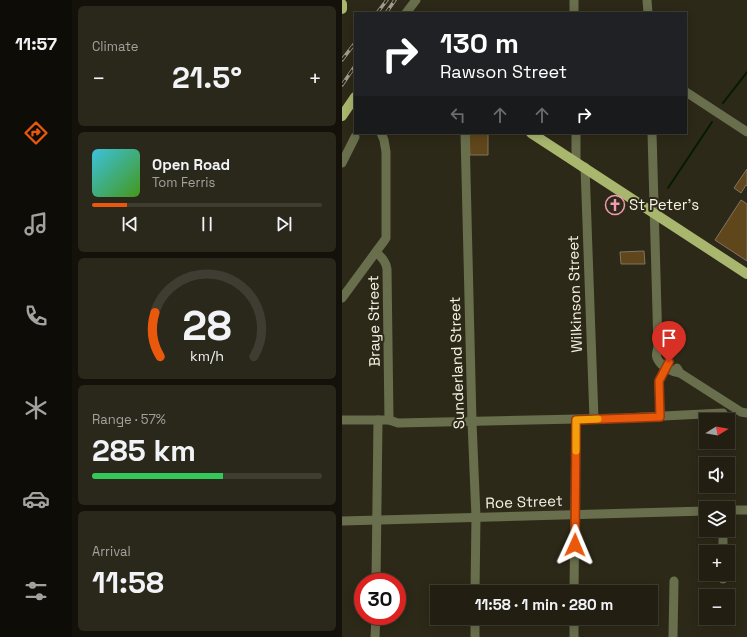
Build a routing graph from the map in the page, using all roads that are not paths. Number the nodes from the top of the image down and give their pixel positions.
1 (347, 0) edge
2 (416, 0) edge
3 (574, 0) edge
4 (647, 0) edge
5 (342, 7) edge
6 (407, 12) edge
7 (574, 12) edge
8 (648, 12) edge
9 (687, 93) edge
10 (352, 109) edge
11 (342, 116) edge
12 (747, 132) edge
13 (381, 134) edge
14 (464, 134) edge
15 (533, 134) edge
16 (576, 134) edge
17 (652, 134) edge
18 (355, 137) dead end
19 (342, 162) edge
20 (580, 164) junction
21 (654, 213) junction
22 (376, 252) junction
23 (747, 274) edge
24 (342, 298) edge
25 (667, 365) junction
26 (747, 413) edge
27 (699, 415) edge
28 (660, 417) junction
29 (594, 419) junction
30 (342, 420) edge
31 (378, 420) junction
32 (389, 420) junction
33 (576, 420) junction
34 (472, 422) junction
35 (735, 510) edge
36 (747, 510) edge
37 (699, 511) edge
38 (575, 514) junction
39 (476, 517) junction
40 (377, 520) junction
41 (342, 521) edge
42 (376, 573) edge
43 (674, 581) dead end
44 (475, 585) edge
45 (574, 585) edge
46 (376, 625) edge
47 (475, 625) edge
48 (574, 625) edge
49 (375, 637) edge
50 (475, 637) edge
51 (574, 637) edge
52 (673, 637) edge

1 - 5 street
2 - 6 street
3 - 7 street
4 - 8 street
9 - 12 street
10 - 11 main road
13 - 22 street
14 - 34 street, Sunderland Street
15 - 20 main road
16 - 20 street, Wilkinson Street
17 - 21 street
18 - 19 street
20 - 21 main road
20 - 29 street, Wilkinson Street
21 - 23 main road
21 - 25 street
22 - 24 street
22 - 32 street, Braye Street
25 - 26 street
25 - 28 street
27 - 28 street
28 - 29 street
29 - 33 street
30 - 31 street
31 - 32 street
31 - 40 street
32 - 34 street
33 - 34 street
33 - 38 street
34 - 39 street, Sunderland Street
35 - 36 street
37 - 38 street, Roe Street
38 - 39 street, Roe Street
38 - 45 street
39 - 40 street, Roe Street
39 - 44 street, Sunderland Street
40 - 41 street, Roe Street
40 - 42 street
43 - 52 street
46 - 49 street
47 - 50 street
48 - 51 street

